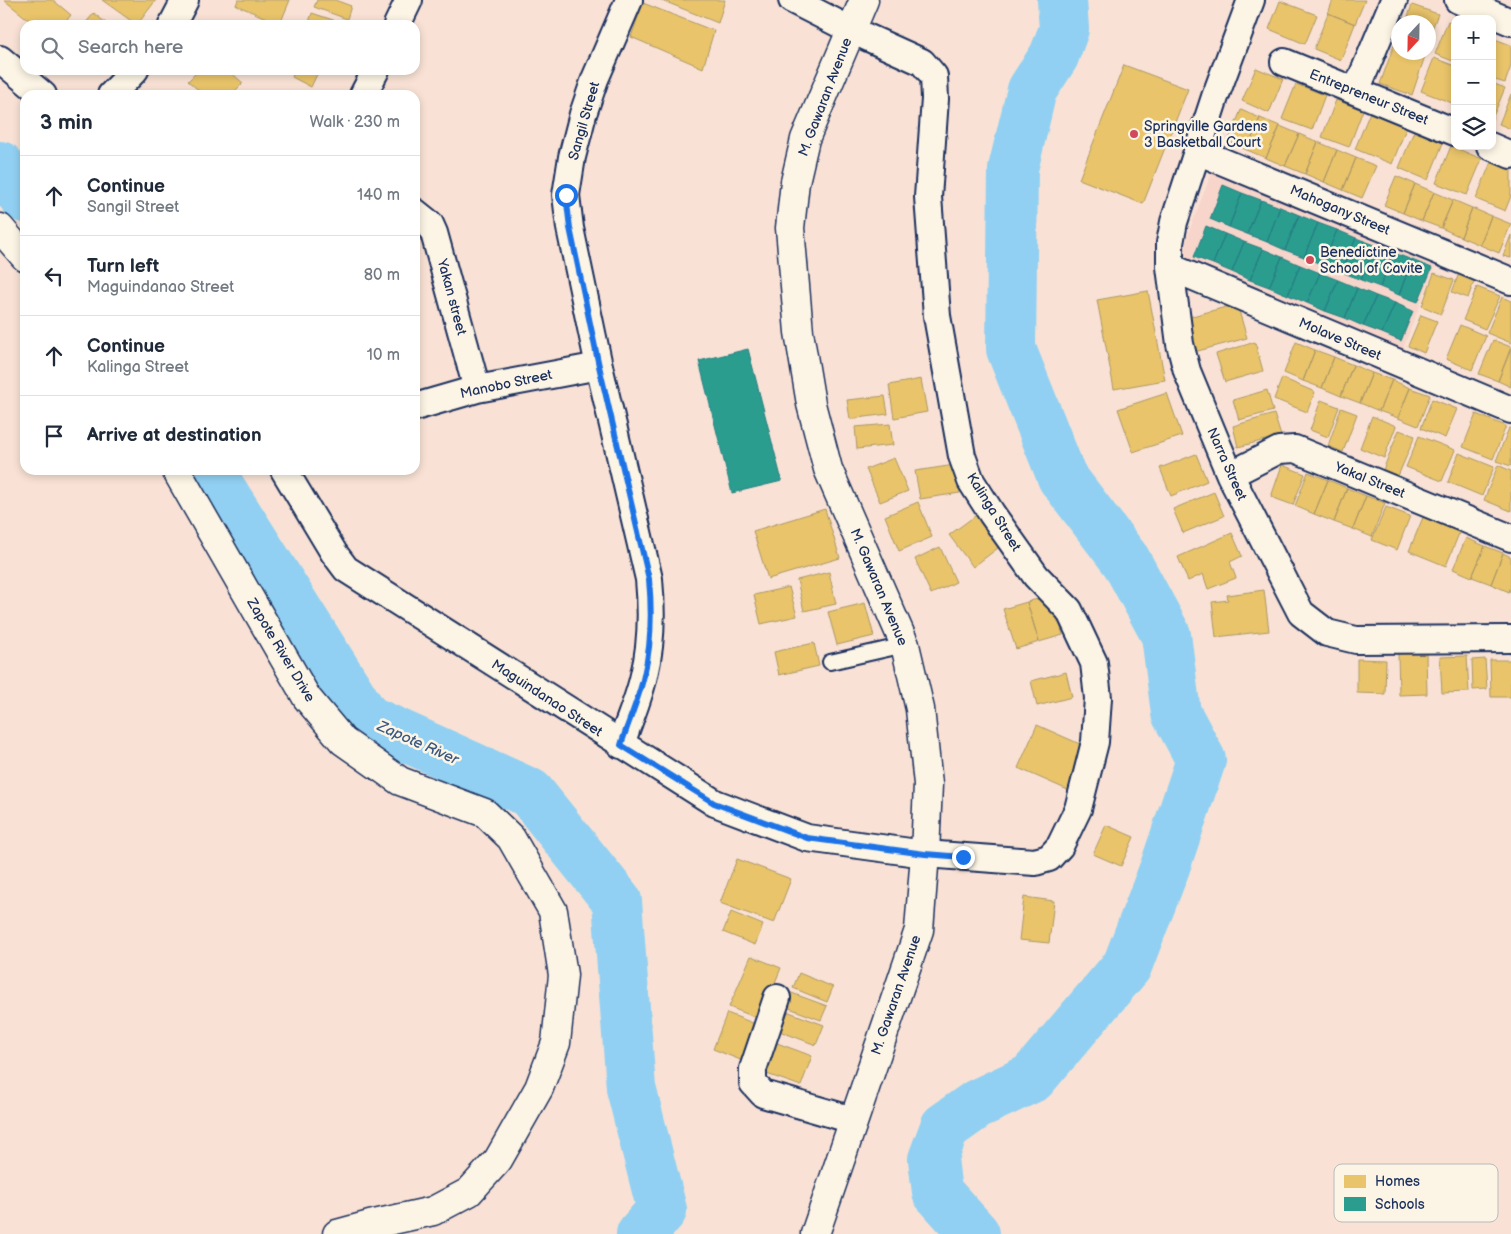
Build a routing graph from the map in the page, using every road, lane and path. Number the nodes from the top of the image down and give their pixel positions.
1 (185, 0) edge
2 (409, 0) edge
3 (629, 0) edge
4 (792, 0) edge
5 (864, 0) edge
6 (1251, 0) edge
7 (1394, 0) edge
8 (1458, 0) edge
9 (175, 20) edge
10 (399, 20) edge
11 (1511, 22) edge
12 (851, 30) junction
13 (0, 60) edge
14 (1284, 62) dead end
15 (130, 75) edge
16 (374, 75) edge
17 (37, 90) edge
18 (116, 90) edge
19 (366, 90) edge
20 (1356, 91) junction
21 (1451, 130) edge
22 (1496, 149) edge
23 (1198, 151) junction
24 (1511, 155) edge
25 (420, 216) edge
26 (0, 228) edge
27 (20, 251) edge
28 (1170, 267) junction
29 (1511, 281) edge
30 (599, 366) junction
31 (477, 389) junction
32 (420, 406) edge
33 (1511, 410) edge
34 (1230, 474) junction
35 (179, 475) edge
36 (287, 475) edge
37 (1511, 538) edge
38 (1511, 638) edge
39 (906, 645) junction
40 (830, 662) dead end
41 (621, 745) junction
42 (925, 854) junction
43 (777, 998) dead end
44 (854, 1120) junction
45 (337, 1234) edge
46 (814, 1234) edge

1 - 9 street
2 - 10 street
3 - 30 street, Sangil Street
4 - 12 street, Kalinga Street
5 - 12 street, M. Gawaran Avenue
6 - 23 street, Narra Street
7 - 20 street
8 - 11 street
12 - 39 street, M. Gawaran Avenue
12 - 42 street, Kalinga Street
13 - 17 street
14 - 20 street, Entrepreneur Street
15 - 18 street
16 - 19 street
20 - 21 street, Entrepreneur Street
22 - 24 street
23 - 28 street, Narra Street
23 - 29 street, Mahogany Street
25 - 31 street, Yakan street
26 - 27 street
28 - 33 street, Molave Street
28 - 34 street, Narra Street
30 - 31 street, Manobo Street
30 - 41 street, Sangil Street
31 - 32 street, Manobo Street
34 - 37 street, Yakal Street
34 - 38 street, Narra Street
35 - 45 street, Zapote River Drive
36 - 41 street, Maguindanao Street
39 - 40 lane
39 - 42 street, M. Gawaran Avenue
41 - 42 street, Maguindanao Street
42 - 44 street, M. Gawaran Avenue
43 - 44 street
44 - 46 street, M. Gawaran Avenue

